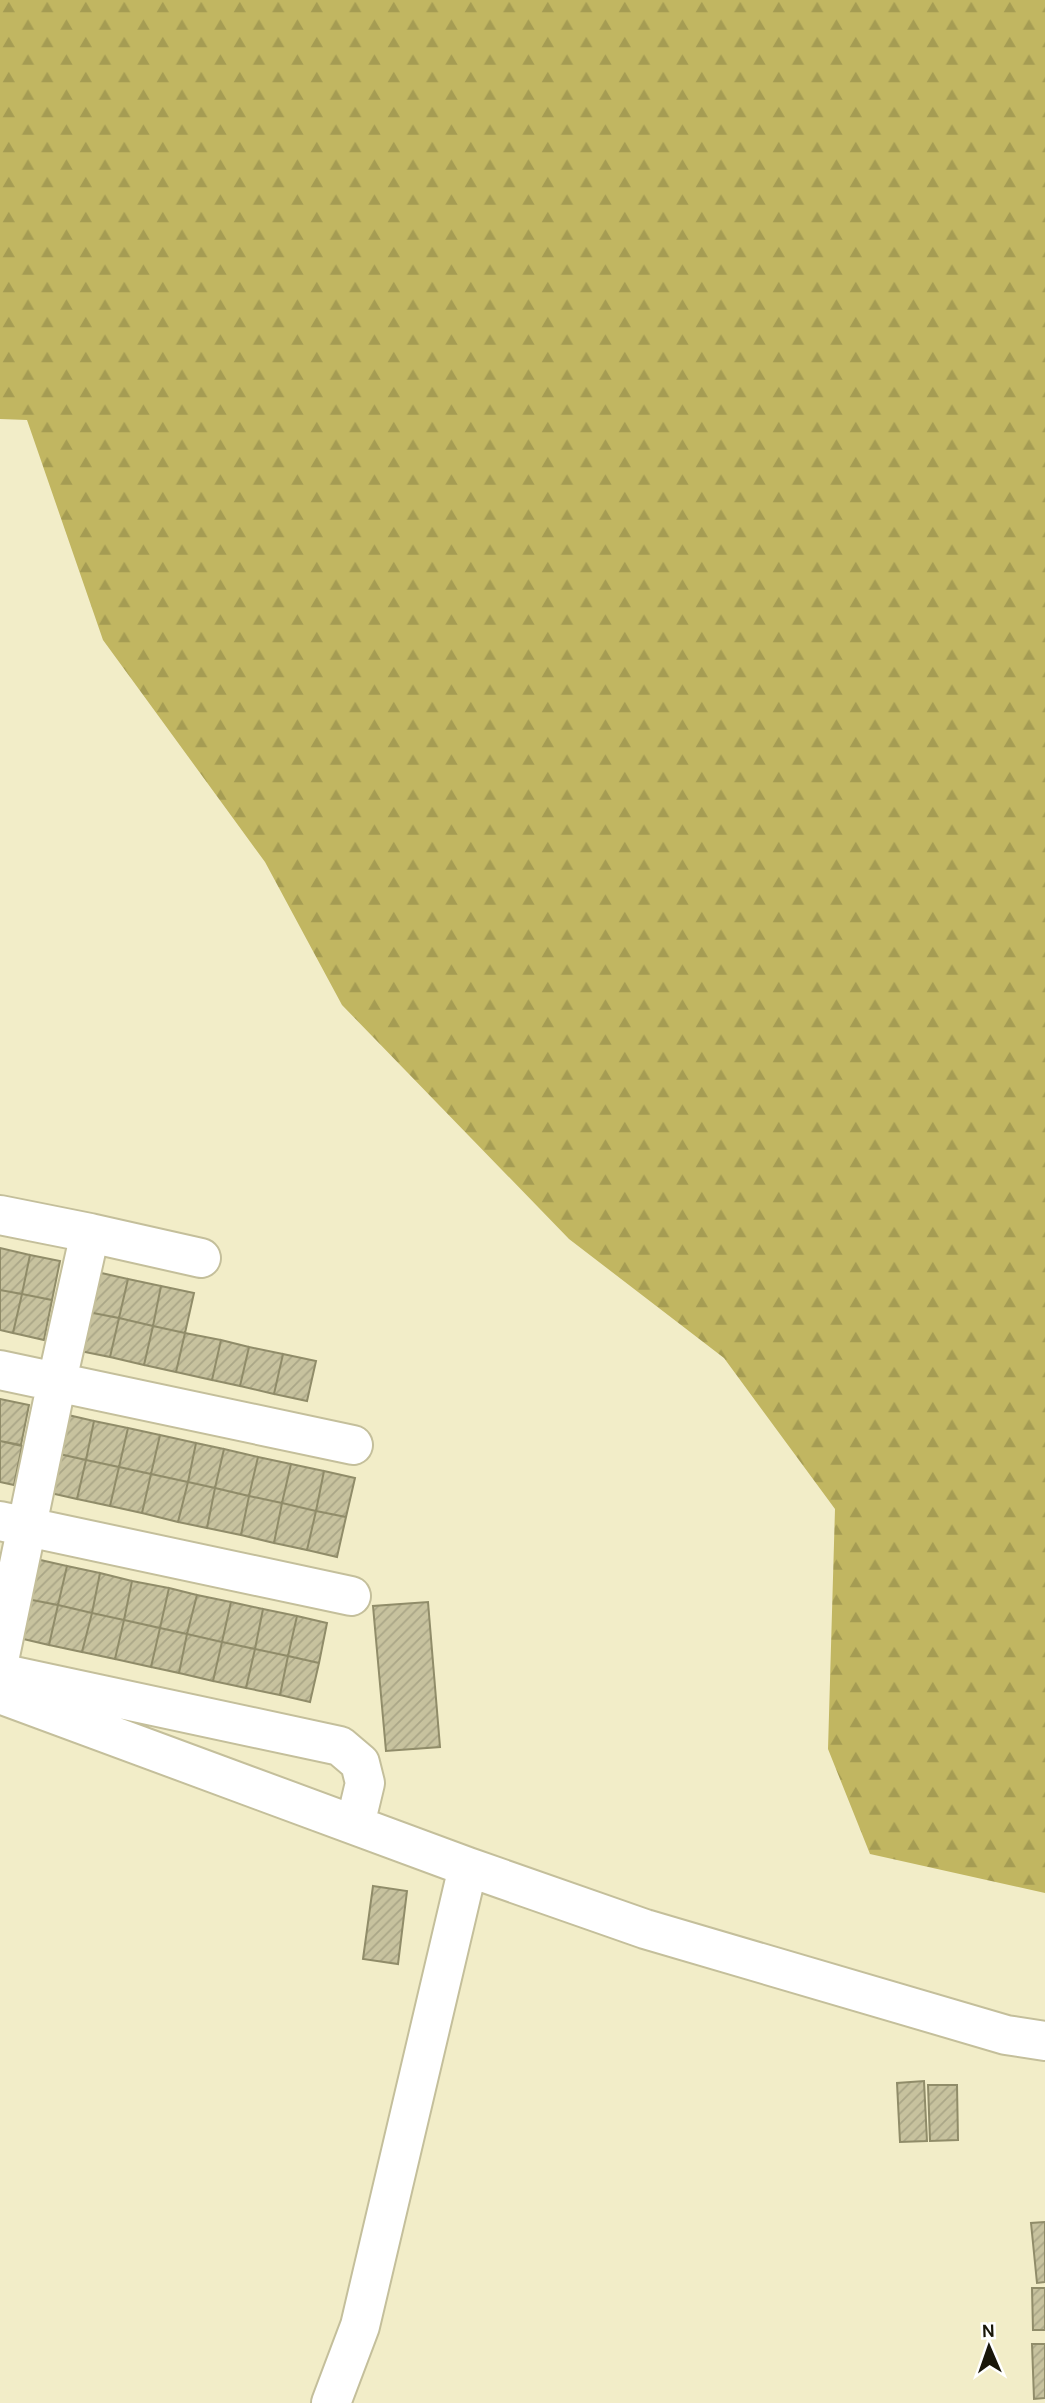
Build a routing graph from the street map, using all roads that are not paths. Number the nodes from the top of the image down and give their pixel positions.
1 (0, 1216) edge
2 (90, 1233) junction
3 (201, 1258) dead end
4 (0, 1370) edge
5 (57, 1381) junction
6 (353, 1445) dead end
7 (14, 1524) edge
8 (351, 1596) dead end
9 (0, 1656) edge
10 (0, 1673) edge
11 (0, 1694) edge
12 (355, 1825) junction
13 (468, 1867) junction
14 (1045, 2041) edge
15 (331, 2403) edge

1 - 2 street
2 - 3 street
2 - 5 street
4 - 5 street
5 - 6 street
5 - 7 street
7 - 8 street
7 - 9 street
10 - 12 street
11 - 12 street
12 - 13 street
13 - 14 street
13 - 15 street

